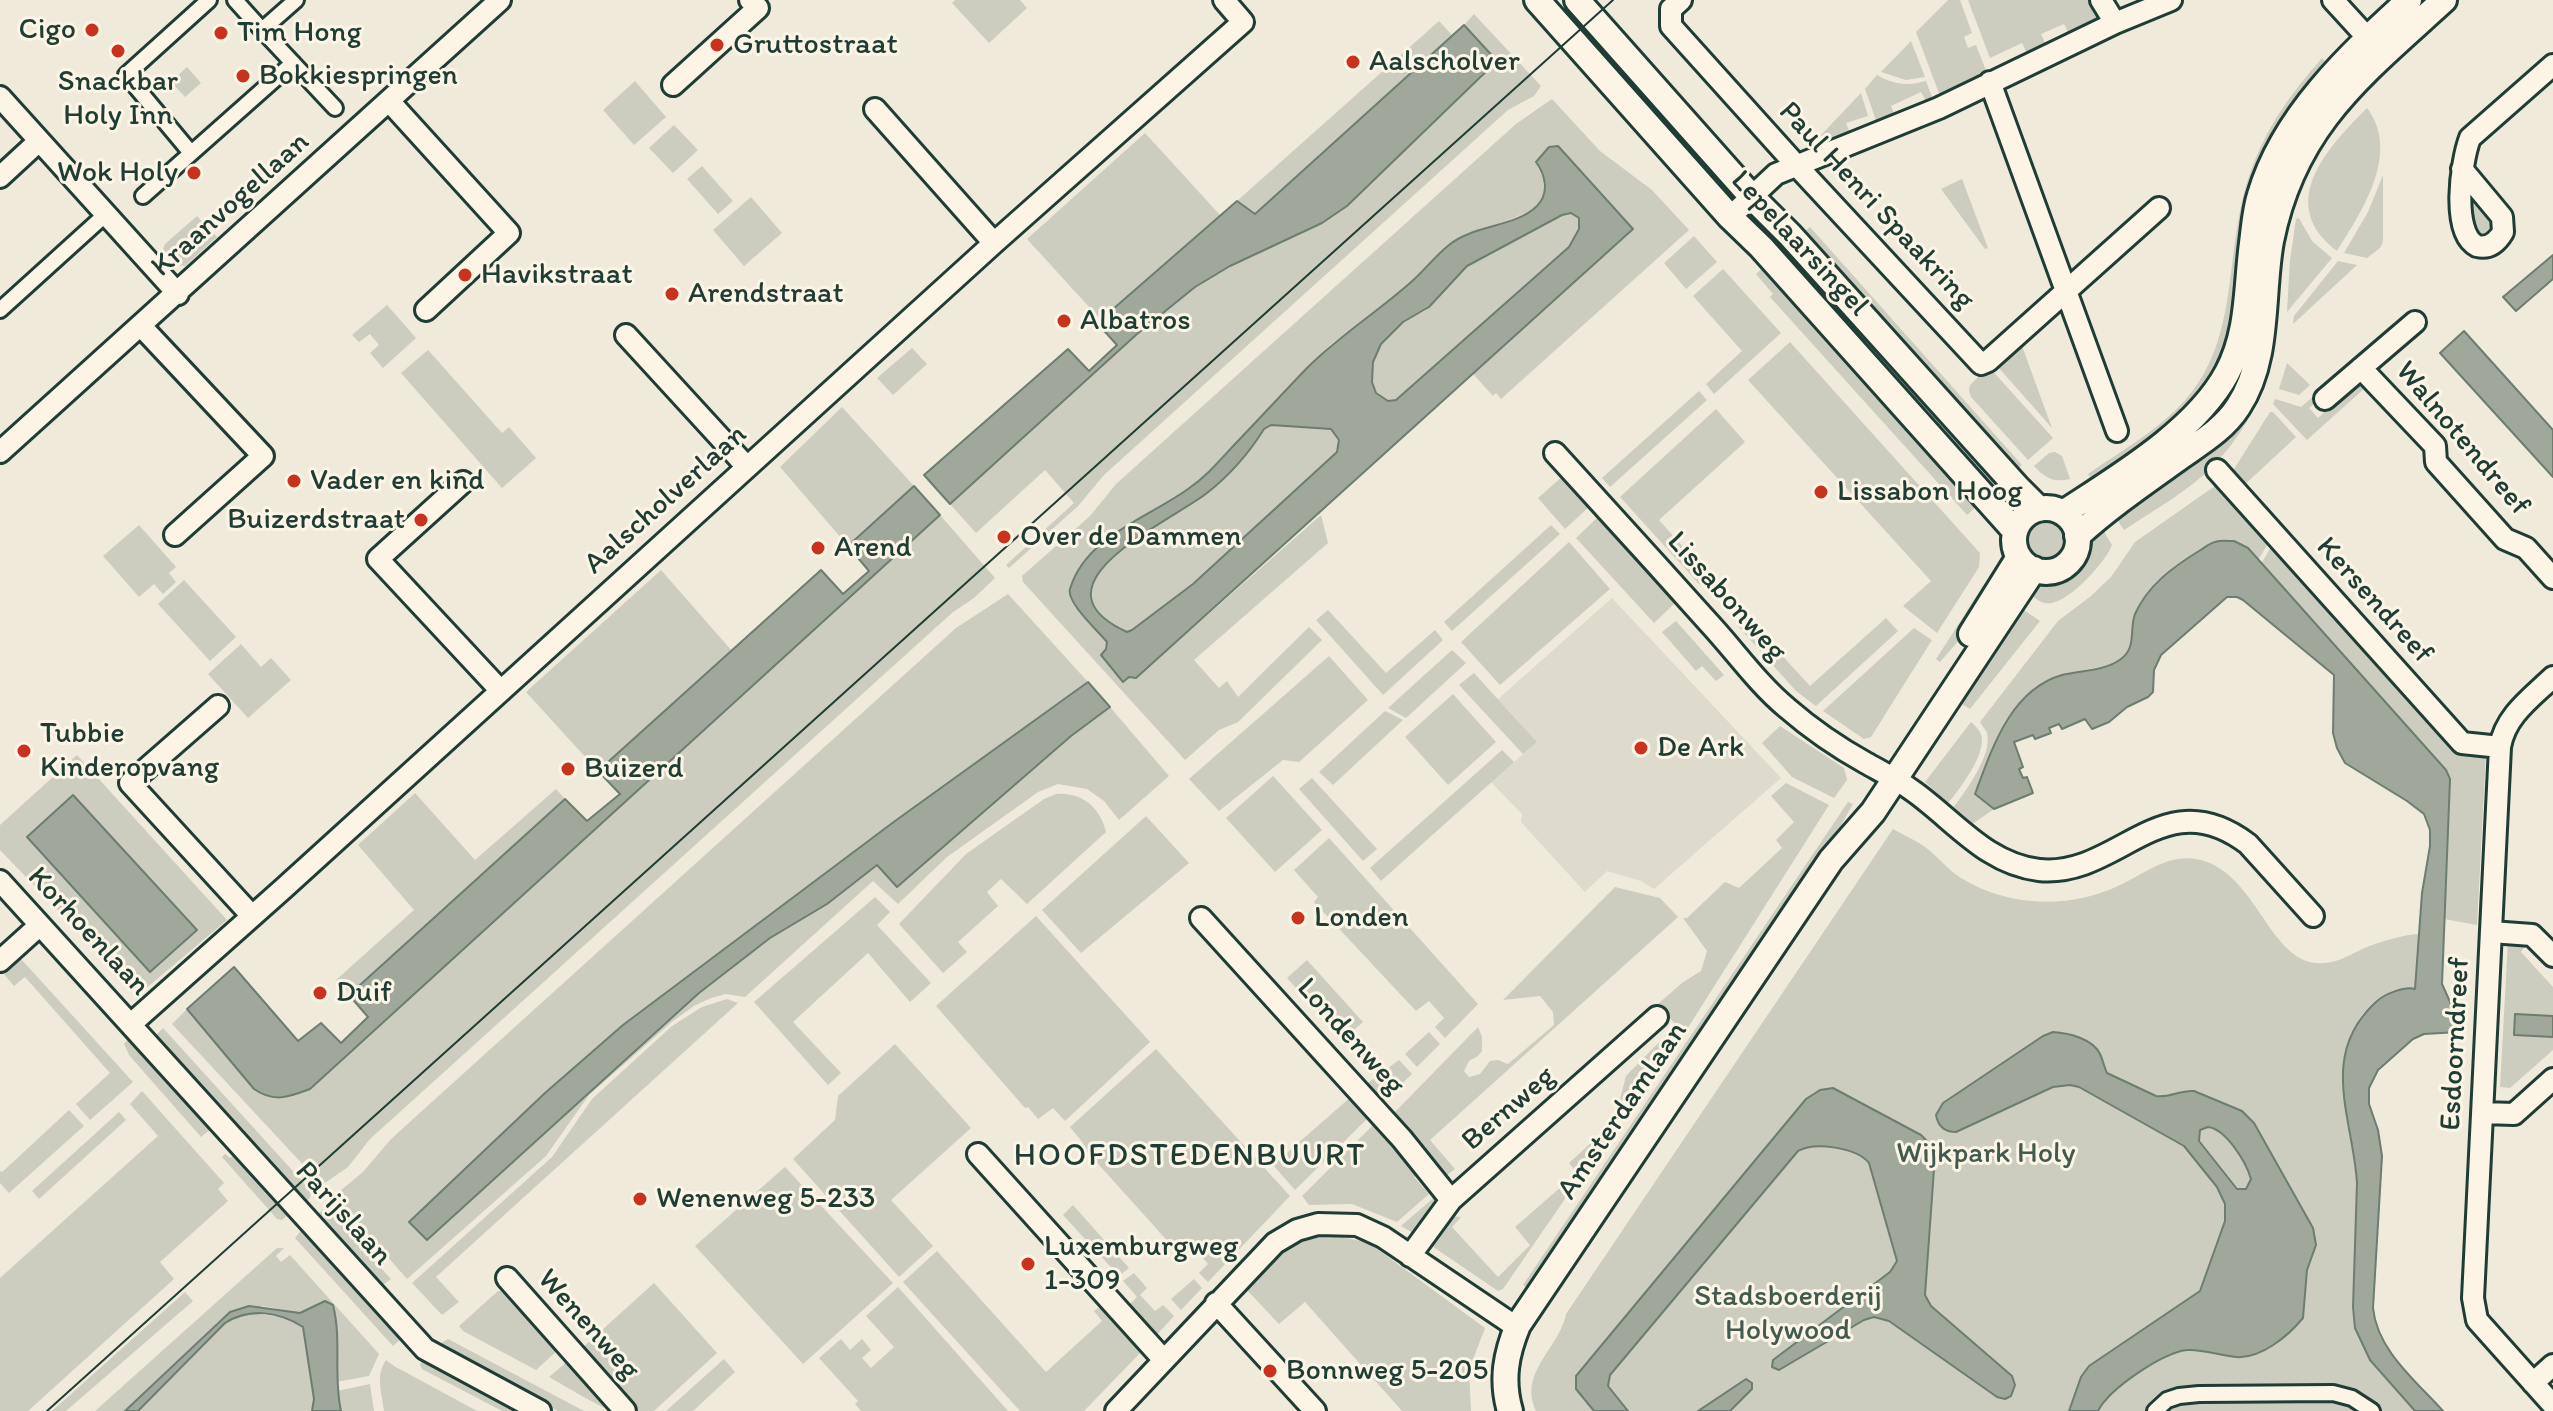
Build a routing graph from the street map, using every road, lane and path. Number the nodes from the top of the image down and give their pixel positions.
1 (235, 0) edge
2 (296, 0) edge
3 (500, 0) edge
4 (750, 0) edge
5 (1224, 0) edge
6 (1537, 0) edge
7 (1577, 0) edge
8 (1681, 0) edge
9 (2101, 0) edge
10 (2171, 0) edge
11 (2333, 0) edge
12 (2409, 0) edge
13 (2444, 0) edge
14 (205, 1) edge
15 (2115, 23) junction
16 (262, 30) junction
17 (2375, 46) junction
18 (293, 63) junction
19 (2553, 65) edge
20 (1990, 82) junction
21 (673, 85) dead end
22 (0, 97) edge
23 (389, 101) junction
24 (335, 108) dead end
25 (875, 109) dead end
26 (39, 141) junction
27 (191, 153) junction
28 (1797, 166) junction
29 (2462, 169) dead end
30 (0, 177) edge
31 (143, 196) dead end
32 (1752, 197) junction
33 (2159, 208) dead end
34 (106, 214) junction
35 (1730, 217) junction
36 (994, 243) junction
37 (2066, 288) junction
38 (178, 294) junction
39 (0, 310) edge
40 (426, 310) dead end
41 (2415, 322) dead end
42 (141, 326) junction
43 (626, 335) dead end
44 (2361, 368) junction
45 (2325, 399) dead end
46 (2117, 431) dead end
47 (0, 452) edge
48 (1555, 453) dead end
49 (747, 467) junction
50 (2217, 470) dead end
51 (463, 482) dead end
52 (2039, 509) junction
53 (2063, 513) junction
54 (2015, 531) junction
55 (175, 535) dead end
56 (2077, 536) junction
57 (2026, 563) junction
58 (2553, 578) edge
59 (2553, 677) edge
60 (501, 691) junction
61 (218, 706) dead end
62 (2500, 747) junction
63 (1888, 776) junction
64 (0, 881) edge
65 (252, 916) junction
66 (2313, 916) dead end
67 (1201, 918) dead end
68 (40, 925) junction
69 (2491, 932) junction
70 (2553, 956) edge
71 (0, 961) edge
72 (1657, 1017) dead end
73 (131, 1024) junction
74 (2553, 1079) edge
75 (2483, 1113) junction
76 (978, 1154) dead end
77 (1451, 1200) junction
78 (1410, 1256) junction
79 (507, 1278) dead end
80 (1216, 1303) junction
81 (1518, 1325) junction
82 (1163, 1359) junction
83 (2553, 1365) edge
84 (2533, 1383) junction
85 (2553, 1405) edge
86 (540, 1411) edge
87 (625, 1411) edge
88 (1116, 1411) edge
89 (1315, 1411) edge
90 (1510, 1411) edge
91 (2155, 1411) edge
92 (2372, 1411) edge

1 - 16 street, Kraanvogellaan
2 - 16 street
3 - 23 street, Kraanvogellaan
4 - 21 street
5 - 36 street, Aalscholverlaan
6 - 35 street, Lepelaarsingel
7 - 32 street, Lepelaarsingel
8 - 28 street, Paul Henri Spaakring
9 - 15 street
10 - 15 street
11 - 17 street
12 - 17 street
13 - 17 street
14 - 27 street
15 - 20 street
16 - 18 street, Kraanvogellaan
17 - 53 street
17 - 56 street
18 - 24 street, Kraanvogellaan
18 - 27 street
19 - 29 street
20 - 28 street
20 - 37 street
22 - 26 street
23 - 38 street, Kraanvogellaan
23 - 40 street
25 - 36 street
26 - 30 street
26 - 34 street
27 - 31 street
28 - 32 street
28 - 37 street, Paul Henri Spaakring
32 - 35 street
32 - 52 street, Lepelaarsingel
33 - 37 street, Paul Henri Spaakring
34 - 38 street
34 - 39 street
35 - 54 street, Lepelaarsingel
36 - 49 street, Aalscholverlaan
37 - 46 street
38 - 42 street, Kraanvogellaan
41 - 44 street
42 - 47 street, Kraanvogellaan
42 - 55 street
43 - 49 street
44 - 45 street
44 - 58 street, Walnotendreef
48 - 63 street, Lissabonweg
49 - 60 street, Aalscholverlaan
50 - 62 street, Kersendreef
51 - 60 street
52 - 53 street
52 - 54 street
53 - 56 street
54 - 57 street
56 - 57 street
57 - 63 street, Amsterdamlaan
59 - 62 street, Esdoorndreef
60 - 65 street, Aalscholverlaan
61 - 65 street
62 - 69 street, Esdoorndreef
63 - 66 street, Lissabonweg
63 - 81 street, Amsterdamlaan
64 - 68 street, Korhoenlaan
65 - 73 street, Aalscholverlaan
67 - 77 street, Londenweg
68 - 71 street
68 - 73 street, Korhoenlaan
69 - 70 street
69 - 75 street, Esdoorndreef
72 - 77 street, Bernweg
73 - 86 street, Parijslaan
74 - 75 street
75 - 84 street, Esdoorndreef
76 - 82 street
77 - 78 street, Bernweg
78 - 80 street
78 - 81 street
79 - 87 street, Wenenweg
80 - 82 street
80 - 89 street
81 - 90 street, Amsterdamlaan
82 - 88 street
83 - 84 street
84 - 85 street, Esdoorndreef
91 - 92 street

